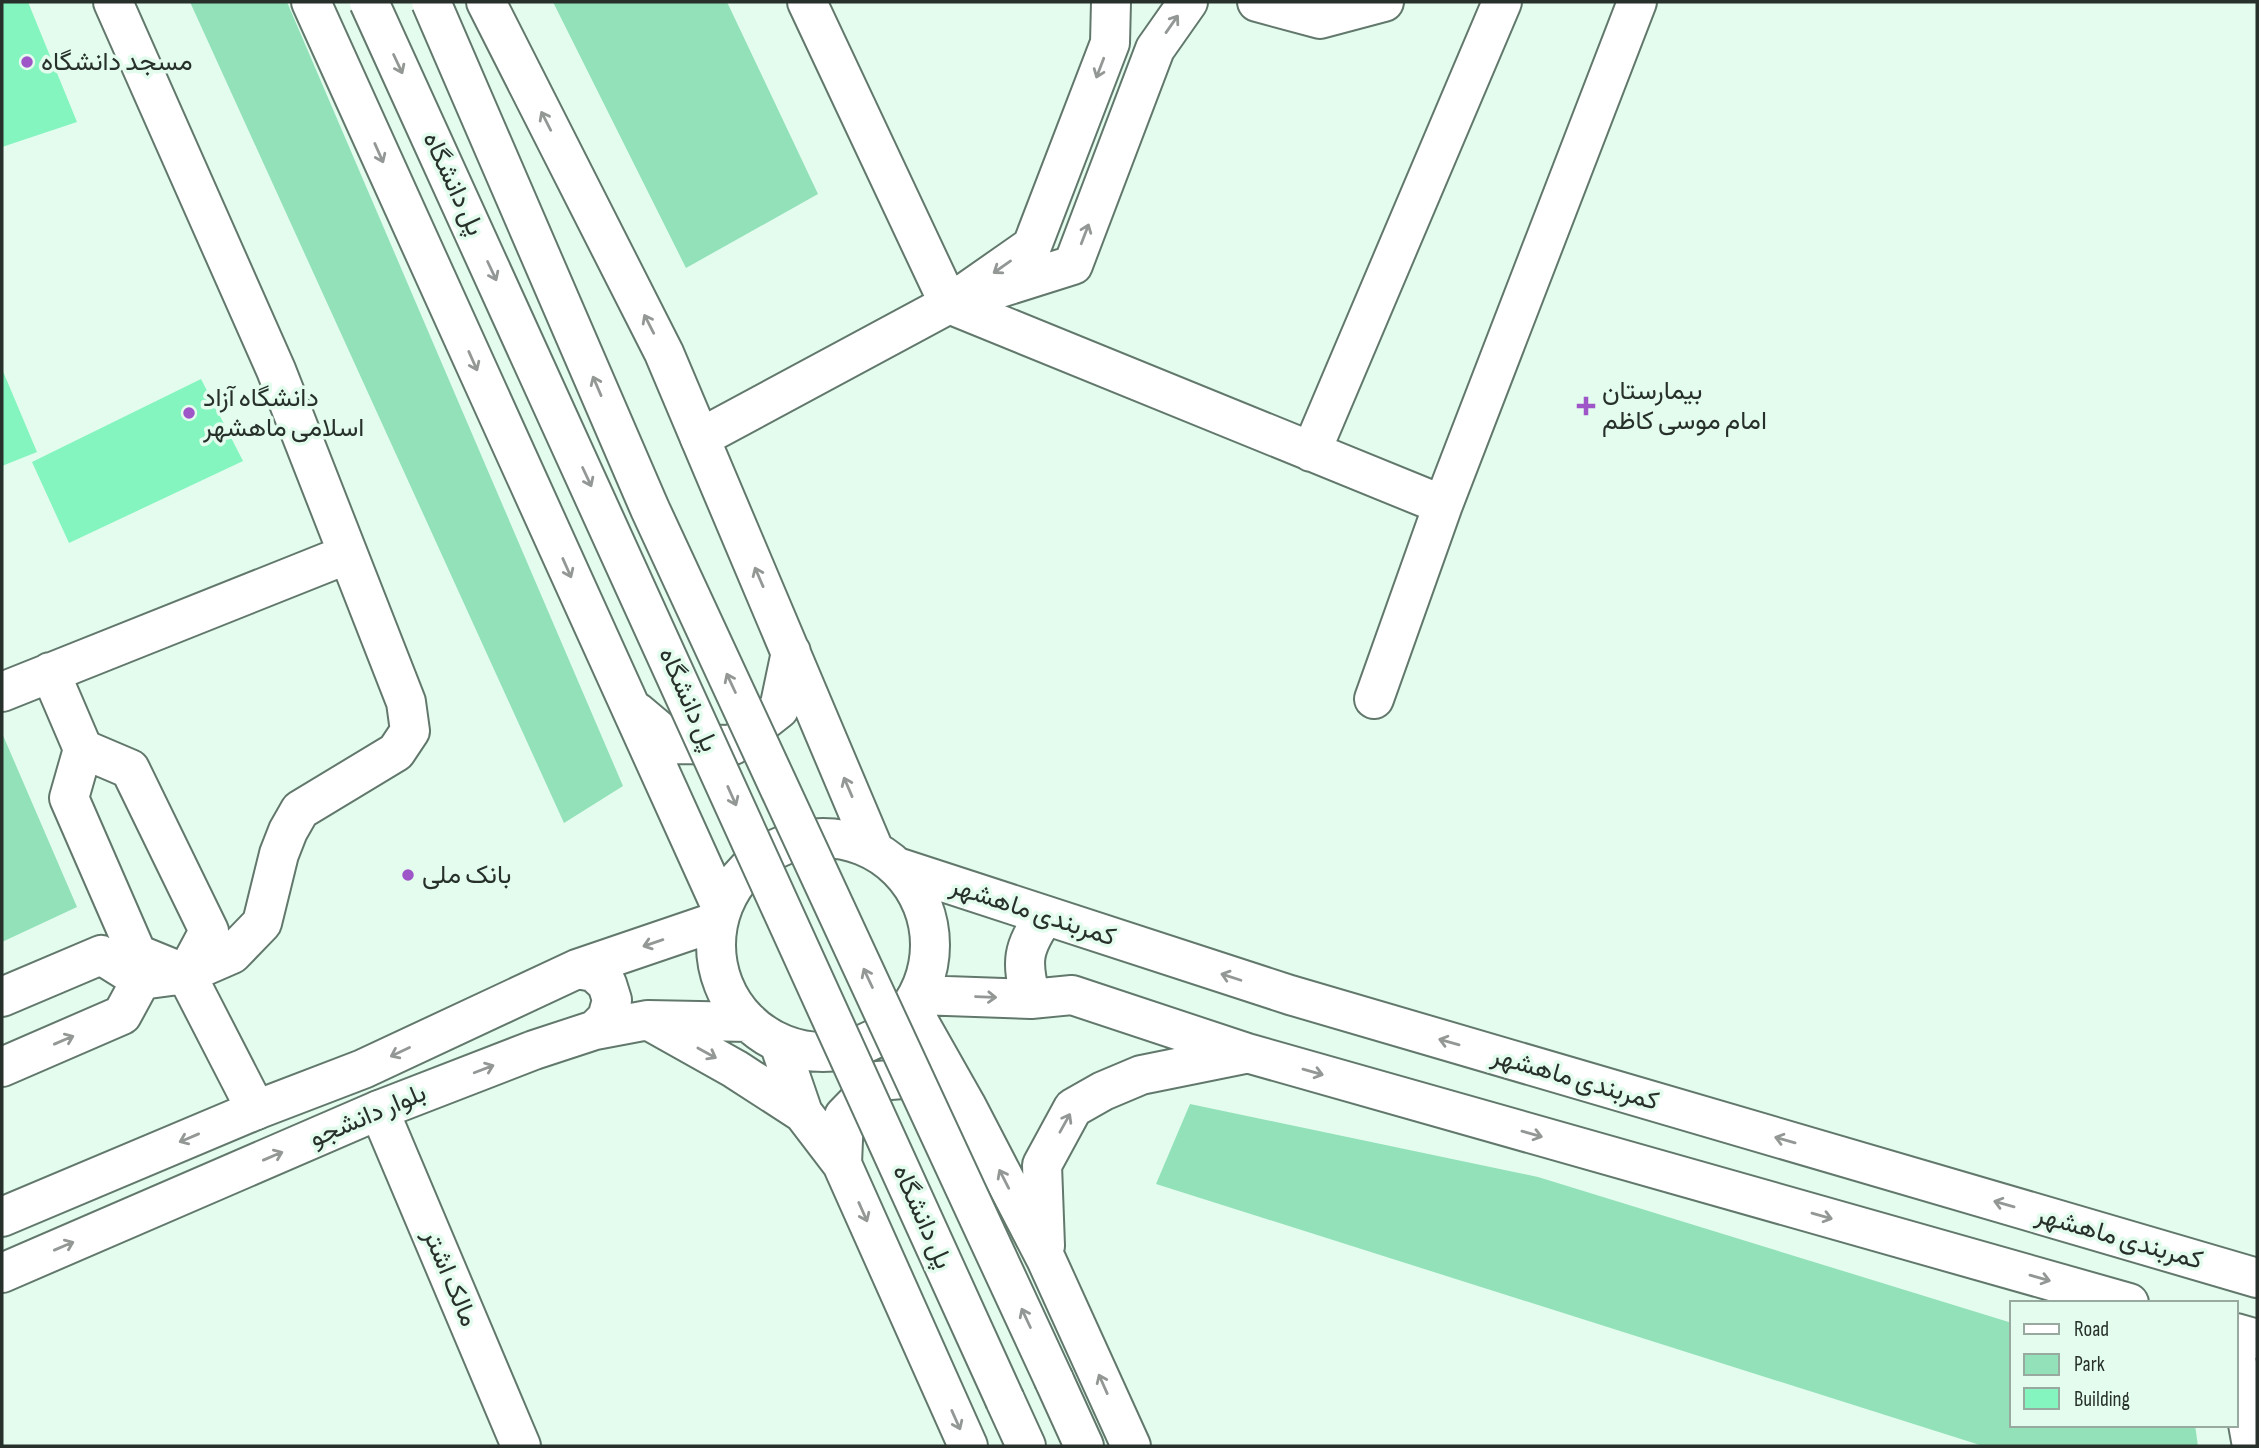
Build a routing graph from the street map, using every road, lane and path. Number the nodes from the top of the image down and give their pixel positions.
1 (113, 2) edge
2 (311, 2) edge
3 (369, 2) edge
4 (430, 2) edge
5 (486, 2) edge
6 (807, 2) edge
7 (1111, 2) edge
8 (1188, 2) edge
9 (1257, 2) edge
10 (1384, 2) edge
11 (1502, 2) edge
12 (1637, 2) edge
13 (949, 304) junction
14 (700, 438) junction
15 (1311, 452) junction
16 (1443, 505) junction
17 (348, 554) junction
18 (791, 652) junction
19 (50, 672) junction
20 (2, 692) edge
21 (1374, 699) dead end
22 (630, 706) junction
23 (83, 749) junction
24 (886, 858) junction
25 (720, 915) junction
26 (1045, 916) junction
27 (577, 969) junction
28 (186, 974) junction
29 (141, 980) junction
30 (2, 997) edge
31 (1031, 999) junction
32 (914, 1001) junction
33 (648, 1020) junction
34 (595, 1030) junction
35 (764, 1032) junction
36 (1247, 1053) junction
37 (2, 1067) edge
38 (966, 1105) junction
39 (256, 1110) junction
40 (379, 1110) junction
41 (803, 1113) junction
42 (842, 1164) junction
43 (2, 1217) edge
44 (1046, 1259) junction
45 (2, 1273) edge
46 (2257, 1278) edge
47 (2122, 1301) edge
48 (2238, 1334) edge
49 (2257, 1339) edge
50 (2238, 1369) edge
51 (521, 1446) edge
52 (968, 1446) edge
53 (1026, 1446) edge
54 (1084, 1446) edge
55 (1131, 1446) edge
56 (2252, 1446) edge

1 - 17 main road
2 -> 22 main road
3 -> 53 main road, پل دانشگاه, bridge
54 -> 4 main road, پل دانشگاه, bridge
14 -> 5 main road
6 - 13 main road
7 -> 13 main road
13 -> 8 main road
9 - 10 main road
11 - 15 main road
12 - 16 main road
13 - 14 main road
13 - 15 main road
18 -> 14 main road
15 - 16 main road
16 - 21 main road
17 - 19 main road
17 - 28 main road
18 - 22 main road
24 -> 18 main road
19 - 20 main road
19 - 23 main road
22 - 25 main road
23 - 28 main road
23 - 28 main road
24 - 25 main road
24 - 26 main road, کمربندی ماهشهر
24 - 32 main road
25 -> 27 main road, بلوار دانشجو
25 - 35 main road
26 - 31 main road
46 -> 26 main road, کمربندی ماهشهر
27 - 34 main road
27 -> 39 main road, بلوار دانشجو
28 - 29 main road
28 - 39 main road
29 - 30 main road
37 -> 29 main road
32 -> 31 main road
31 - 36 main road
32 - 35 main road
32 - 38 main road
33 - 34 main road, بلوار دانشجو
33 - 35 main road, بلوار دانشجو
33 -> 41 main road
40 -> 34 main road, بلوار دانشجو
35 - 41 main road
44 -> 36 main road
36 -> 47 main road
38 - 42 main road
44 -> 38 main road
39 -> 43 main road, بلوار دانشجو
45 -> 40 main road, بلوار دانشجو
40 - 51 main road, مالک اشتر
41 - 42 main road
42 -> 52 main road
55 -> 44 main road
48 - 49 main road
50 - 56 main road

